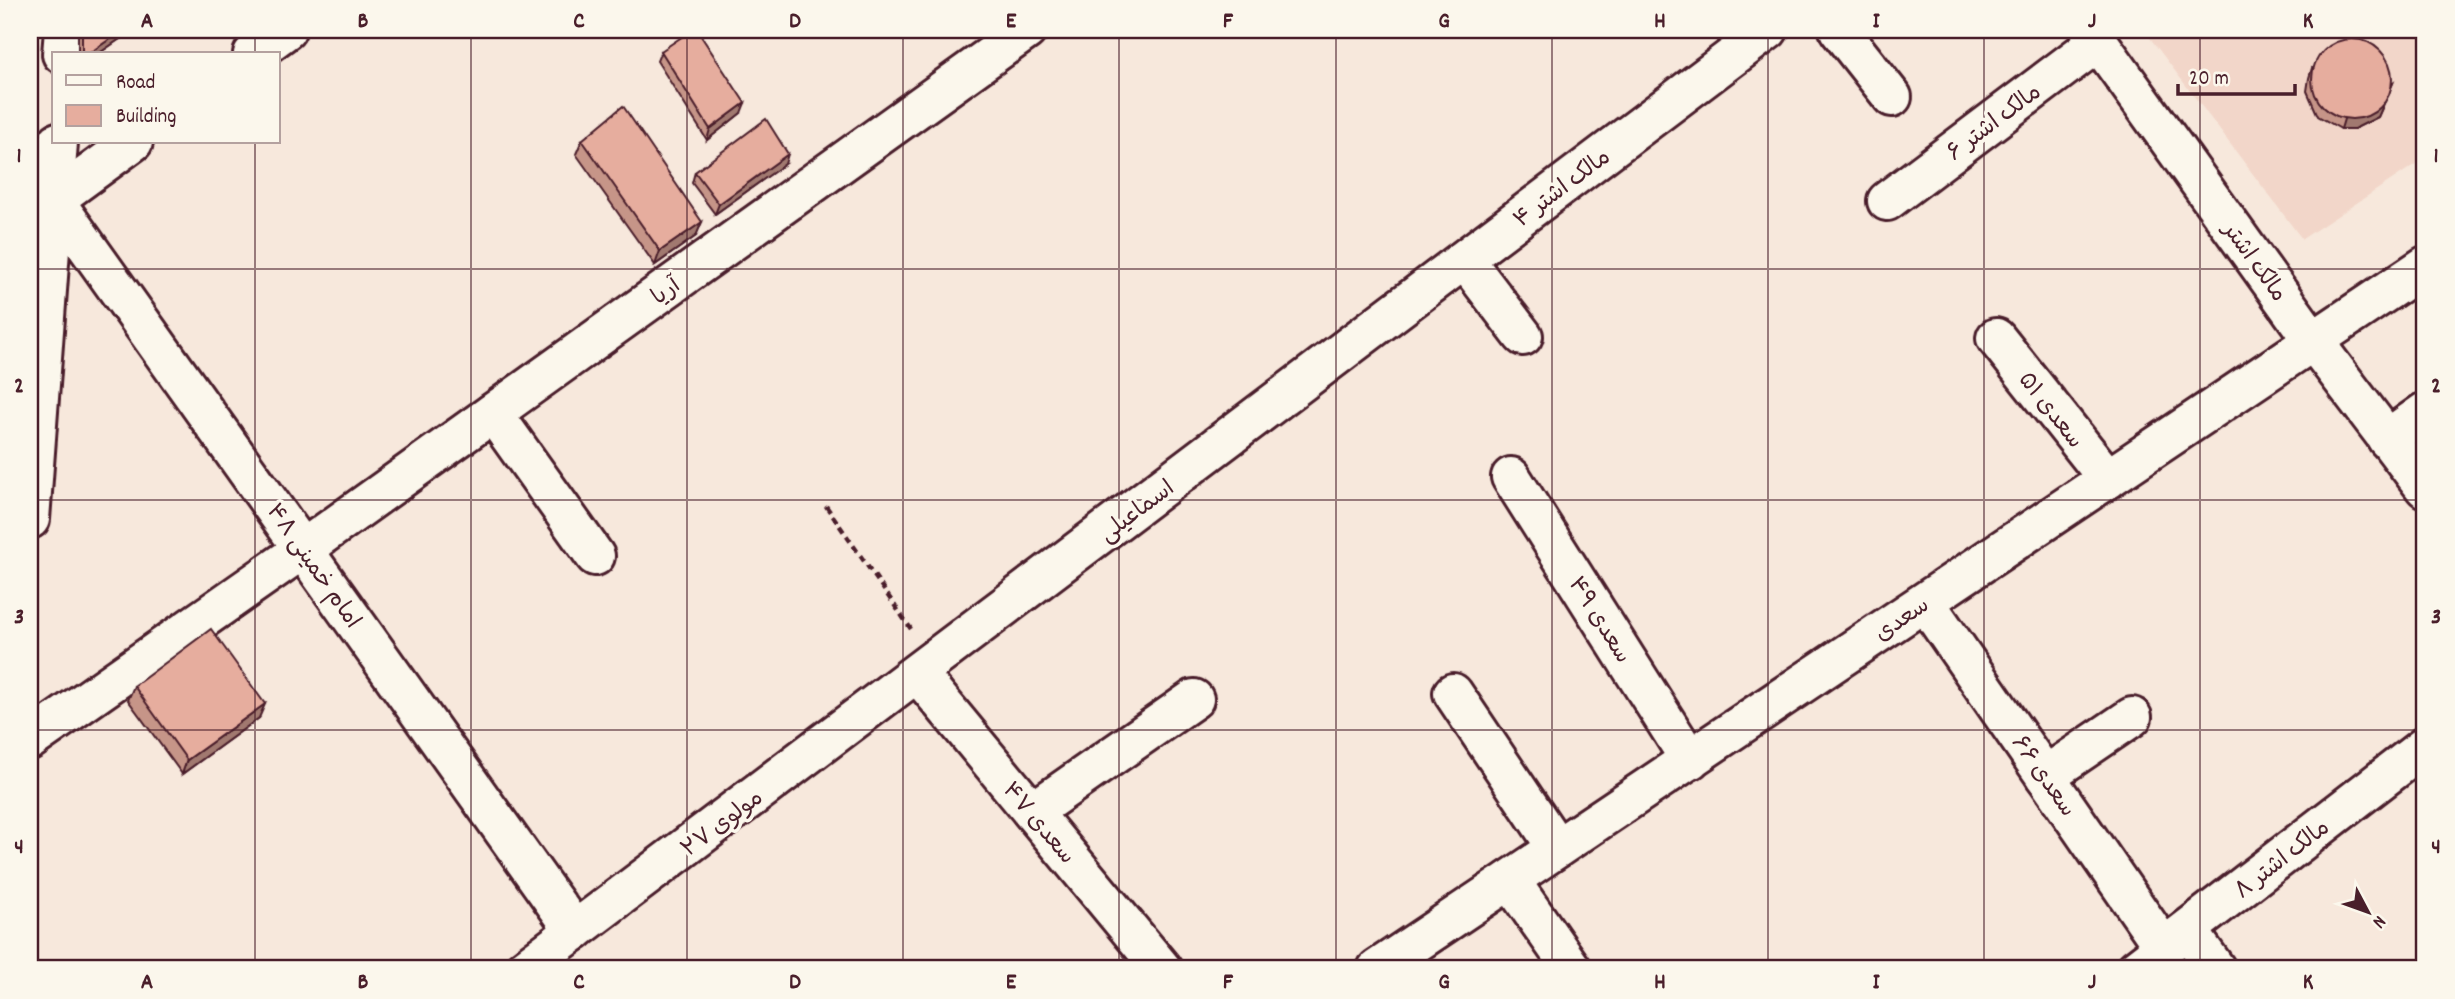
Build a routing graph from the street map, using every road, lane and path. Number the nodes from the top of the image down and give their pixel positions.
1 (64, 30) edge
2 (286, 30) edge
3 (1027, 30) edge
4 (1768, 30) edge
5 (1839, 30) edge
6 (2095, 36) edge
7 (62, 52) edge
8 (256, 52) edge
9 (1892, 97) dead end
10 (58, 144) edge
11 (130, 144) edge
12 (1887, 201) dead end
13 (42, 209) edge
14 (1465, 260) junction
15 (2425, 266) edge
16 (1523, 336) dead end
17 (1996, 338) dead end
18 (2314, 342) junction
19 (1353, 345) joint
20 (2425, 412) edge
21 (493, 413) junction
22 (2387, 439) junction
23 (1511, 477) dead end
24 (2108, 480) junction
25 (2425, 488) edge
26 (825, 506) dead end
27 (30, 519) edge
28 (303, 549) junction
29 (594, 556) dead end
30 (1925, 602) junction
31 (926, 668) junction
32 (1452, 693) dead end
33 (1194, 699) dead end
34 (2132, 717) dead end
35 (30, 740) edge
36 (2425, 746) edge
37 (1690, 760) junction
38 (2045, 776) junction
39 (1032, 812) junction
40 (1557, 848) junction
41 (1510, 880) junction
42 (575, 931) junction
43 (2163, 949) edge
44 (524, 969) edge
45 (1162, 969) edge
46 (1377, 969) edge
47 (1572, 969) edge
48 (2216, 969) edge

1 - 7 street
2 - 8 street
3 - 21 street, آریا
4 - 14 street, مالک اشتر ۴
5 - 9 street
6 - 12 street, مالک اشتر ۶
6 - 18 street, مالک اشتر
10 - 13 street
11 - 13 street
13 - 27 street
13 - 28 street, امام خمینی ۴۸
14 - 16 street
14 - 19 street, مالک اشتر ۴
15 - 18 street, سعدی
17 - 24 street, سعدی ۵۱
18 - 22 street, مالک اشتر
18 - 24 street, سعدی
19 - 31 street, اسماعیلی
20 - 22 street
21 - 28 street, آریا
21 - 29 street
22 - 25 street, مالک اشتر
23 - 37 street, سعدی ۴۹
24 - 30 street, سعدی
26 - 31 path
28 - 35 street, آریا
28 - 42 street, امام خمینی ۴۸
30 - 37 street, سعدی
30 - 38 street, سعدی ۶۶
31 - 39 street, سعدی ۴۷
31 - 42 street, مولوی ۲۷
32 - 40 street
33 - 39 street
34 - 38 street
36 - 43 street, مالک اشتر ۸
37 - 40 street, سعدی
38 - 43 street, سعدی ۶۶
39 - 45 street, سعدی ۴۷
40 - 41 street, سعدی
41 - 46 street, سعدی
41 - 47 street
42 - 44 street, مولوی ۲۷
43 - 48 street, سعدی ۶۶

